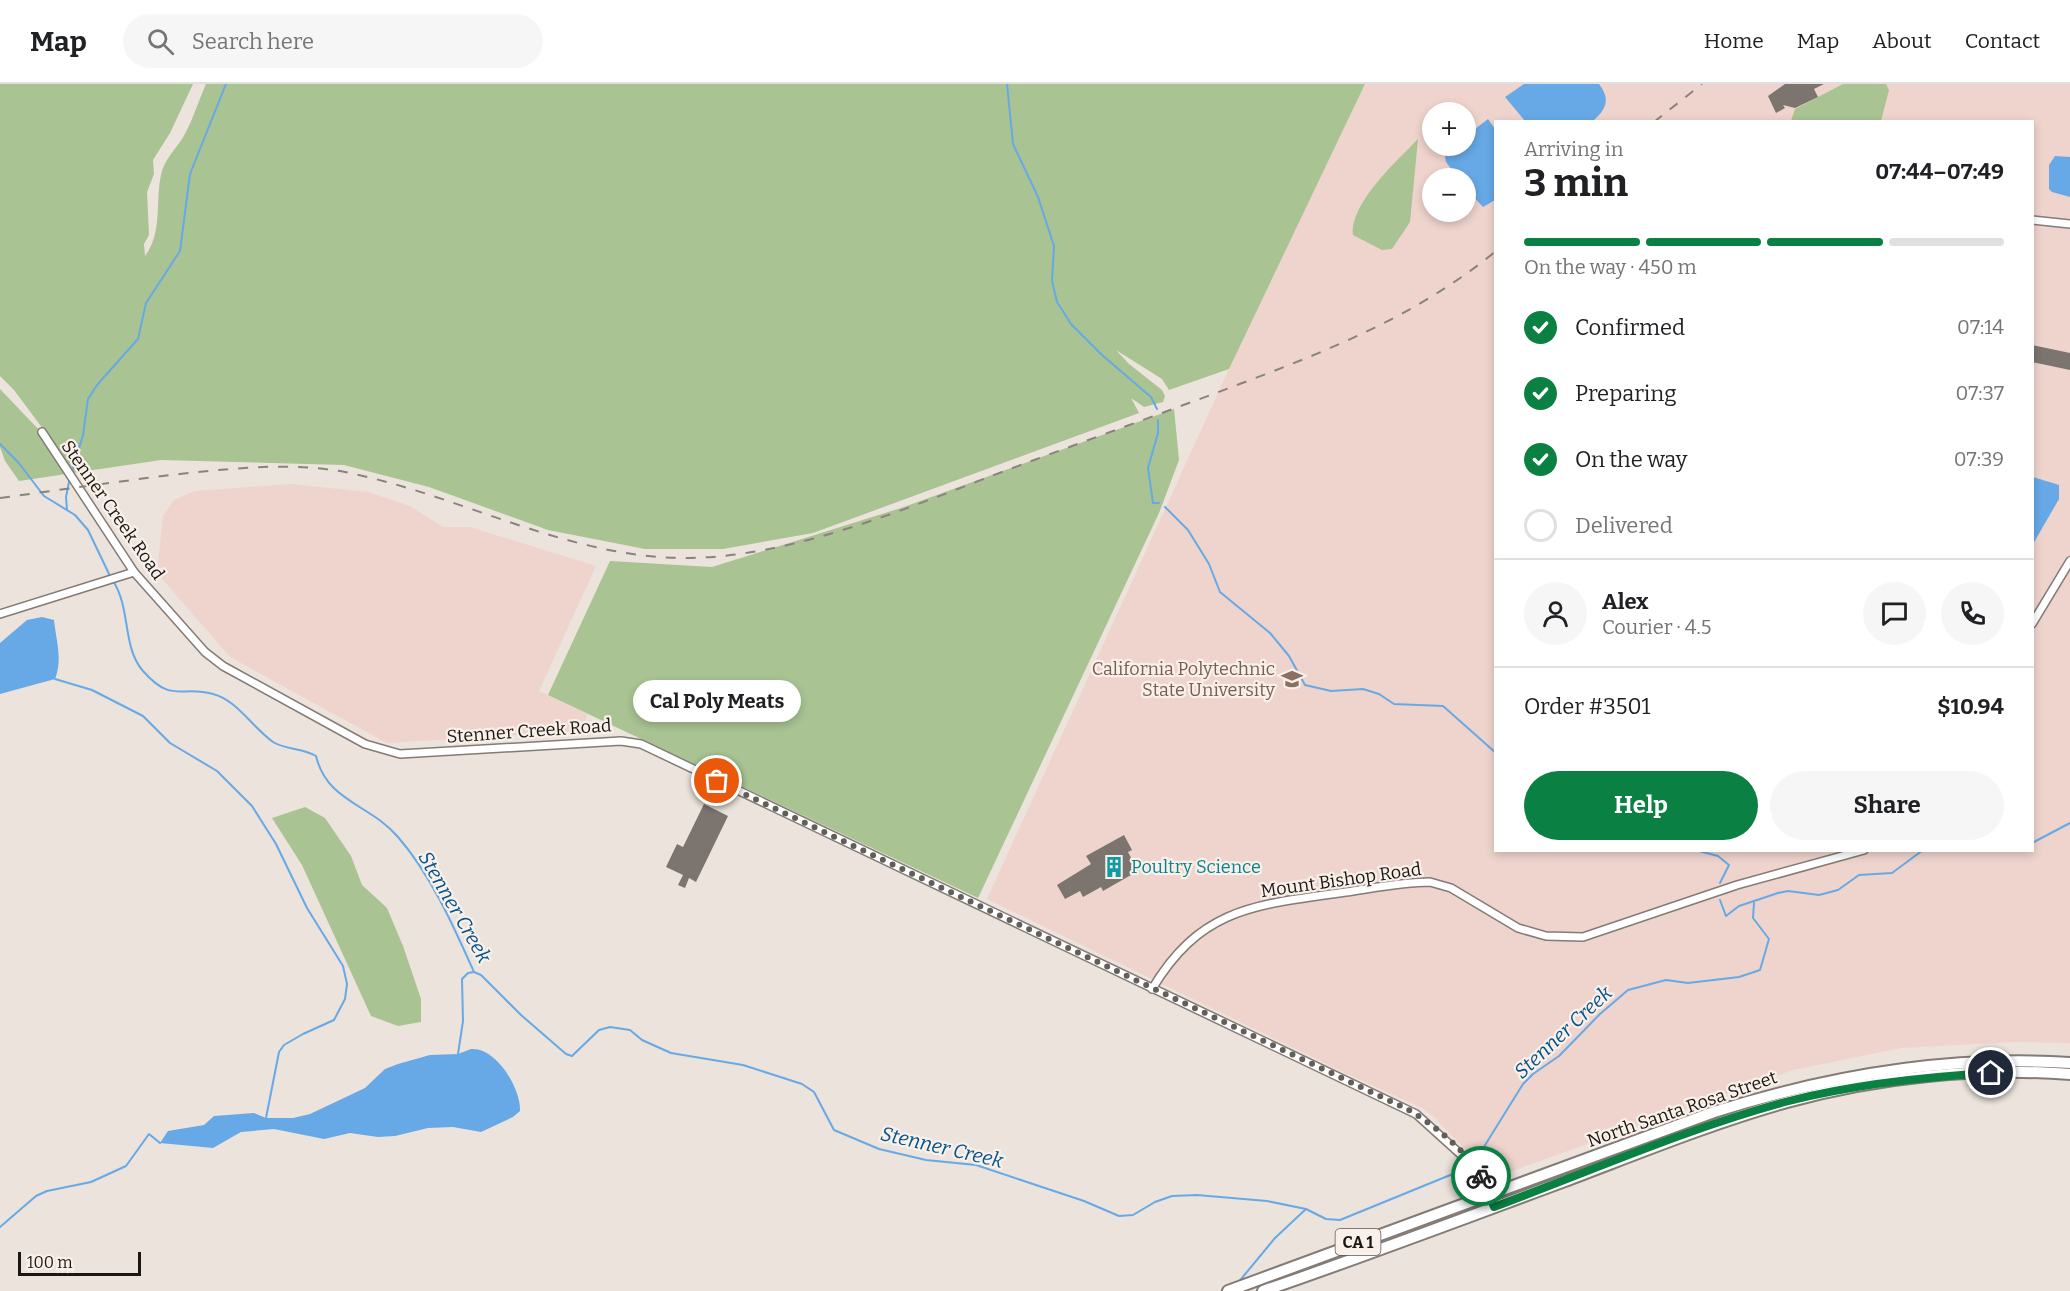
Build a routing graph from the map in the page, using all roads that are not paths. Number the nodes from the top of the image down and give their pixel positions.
1 (2034, 220) edge
2 (2070, 224) edge
3 (42, 432) dead end
4 (2070, 561) edge
5 (134, 572) junction
6 (0, 615) edge
7 (2034, 621) edge
8 (1857, 852) edge
9 (1152, 989) junction
10 (2070, 1063) edge
11 (2070, 1074) edge
12 (1489, 1194) junction
13 (1494, 1207) junction
14 (1228, 1291) edge
15 (1263, 1291) edge

1 - 2 street
3 - 5 street, Stenner Creek Road
4 - 7 street
5 - 6 street
5 - 9 street, Stenner Creek Road
8 - 9 street, Mount Bishop Road
9 - 12 street, Stenner Creek Road
10 - 12 highway, North Santa Rosa Street / CA 1
11 - 13 highway, North Santa Rosa Street / CA 1
12 - 13 street, Stenner Creek Road
12 - 14 highway, CA 1
13 - 15 highway, CA 1

